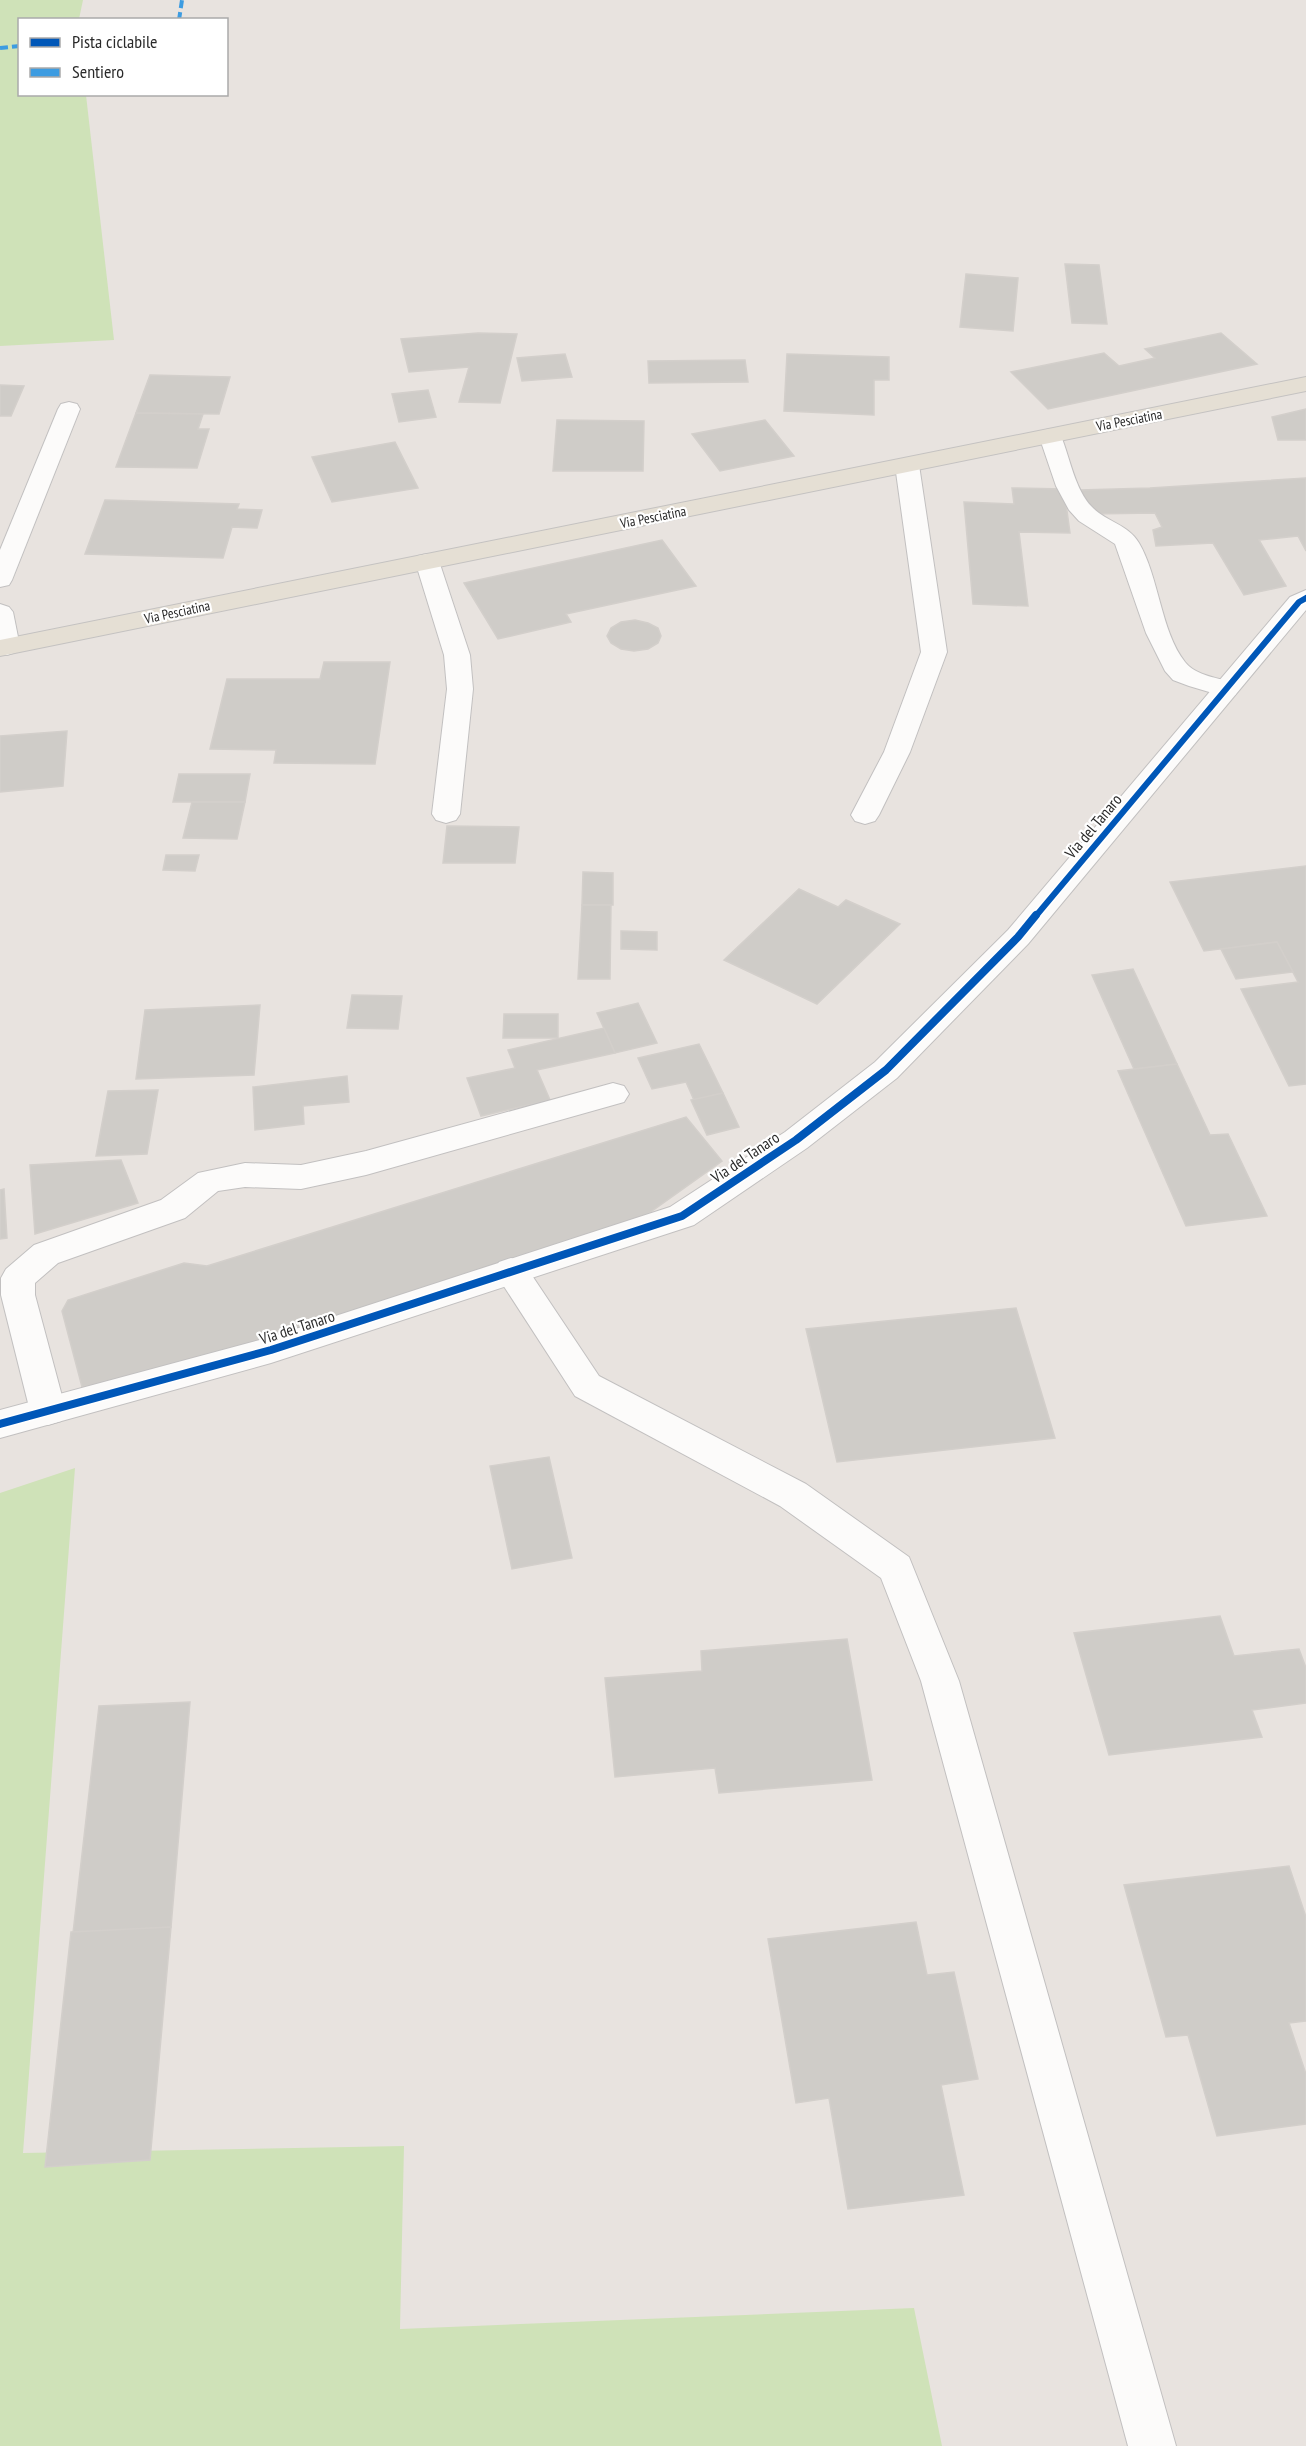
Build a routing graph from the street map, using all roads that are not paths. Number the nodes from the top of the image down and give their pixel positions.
1 (1306, 384) edge
2 (69, 410) dead end
3 (1050, 436) junction
4 (907, 465) junction
5 (427, 561) junction
6 (0, 580) edge
7 (1306, 598) edge
8 (0, 612) edge
9 (4, 647) edge
10 (1226, 689) junction
11 (446, 814) dead end
12 (865, 814) dead end
13 (613, 1094) dead end
14 (511, 1271) junction
15 (48, 1411) junction
16 (0, 1424) edge
17 (1152, 2446) edge

1 - 3 main road, Via Pesciatina
2 - 6 street
3 - 4 main road, Via Pesciatina
3 - 10 street
4 - 5 main road, Via Pesciatina
4 - 12 street
5 - 9 main road, Via Pesciatina
5 - 11 street
7 - 10 street, Via del Tanaro
8 - 9 street
10 - 14 street, Via del Tanaro
13 - 15 street
14 - 15 street, Via del Tanaro
14 - 17 street
15 - 16 street, Via del Tanaro

